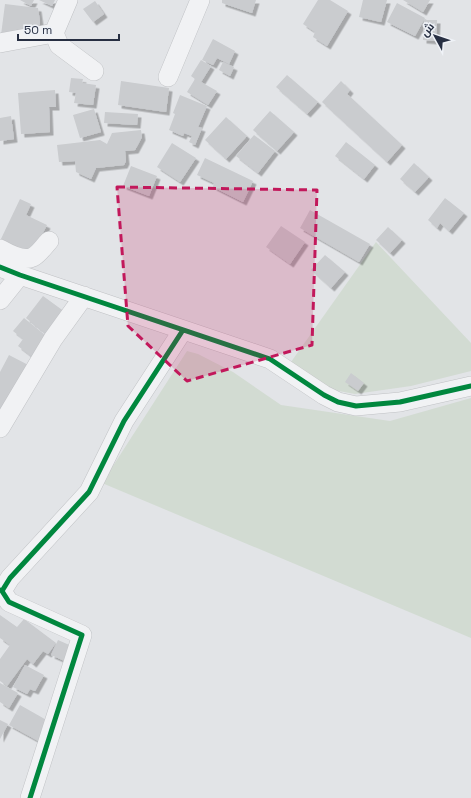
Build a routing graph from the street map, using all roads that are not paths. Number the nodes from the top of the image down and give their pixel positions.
1 (68, 0) edge
2 (200, 0) edge
3 (54, 34) junction
4 (0, 44) edge
5 (94, 71) dead end
6 (168, 77) dead end
7 (49, 241) dead end
8 (0, 249) edge
9 (0, 267) edge
10 (20, 275) junction
11 (84, 296) junction
12 (0, 300) edge
13 (183, 330) junction
14 (471, 386) edge
15 (0, 428) edge
16 (1, 590) edge
17 (30, 798) edge

1 - 3 street
2 - 6 street
3 - 4 street
3 - 5 street
7 - 8 street
9 - 10 street
10 - 11 street
10 - 12 street
11 - 13 street
11 - 15 street
13 - 14 street
13 - 16 street
16 - 17 street

